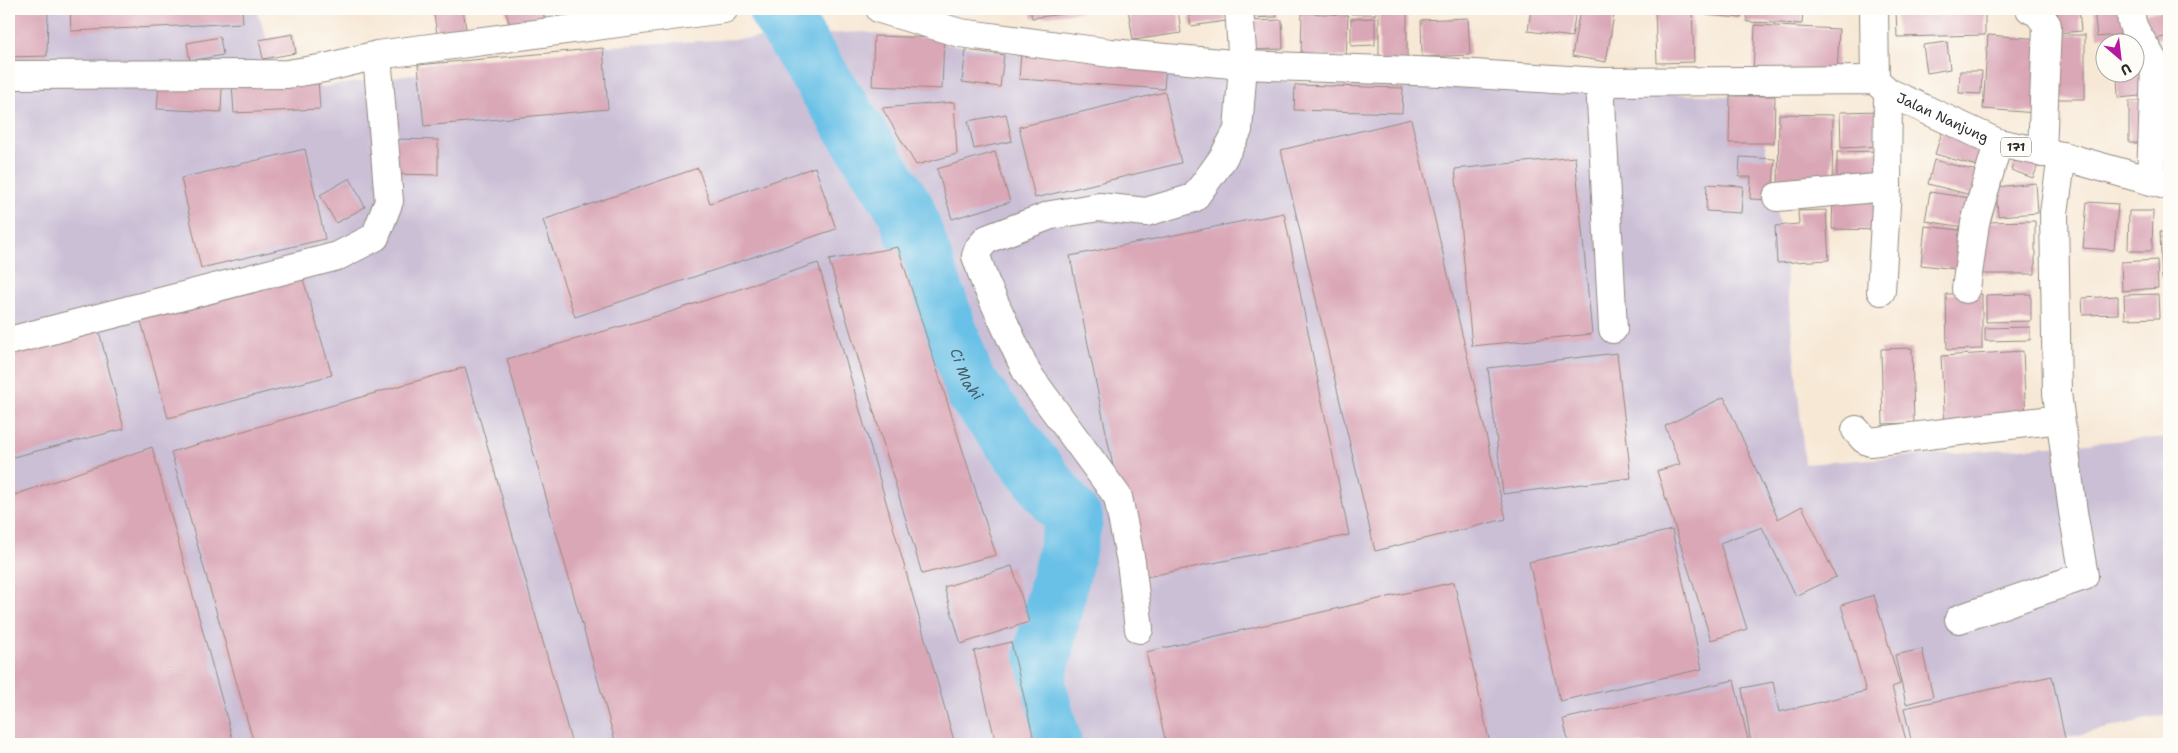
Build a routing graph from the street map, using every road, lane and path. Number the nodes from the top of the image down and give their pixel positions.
1 (724, 9) edge
2 (880, 9) edge
3 (1239, 9) edge
4 (1874, 9) edge
5 (2030, 9) edge
6 (2132, 9) edge
7 (377, 55) junction
8 (1243, 65) junction
9 (9, 74) edge
10 (1600, 82) junction
11 (1882, 86) junction
12 (1998, 143) junction
13 (2052, 154) junction
14 (2160, 183) edge
15 (1887, 188) junction
16 (1777, 197) dead end
17 (1966, 289) dead end
18 (1881, 290) dead end
19 (1613, 329) dead end
20 (9, 340) edge
21 (2060, 419) junction
22 (1856, 430) dead end
23 (1959, 619) dead end
24 (1140, 629) dead end

1 - 7 street
2 - 8 street
3 - 8 street
4 - 11 street
5 - 13 street
6 - 14 street
7 - 9 street
7 - 20 street
8 - 10 street
8 - 24 street
10 - 11 street
10 - 19 street
11 - 12 street, Jalan Nanjung / 171
11 - 15 street
12 - 13 street, Jalan Nanjung / 171
12 - 17 street
13 - 14 street, Jalan Nanjung / 171
13 - 21 street
15 - 16 street
15 - 18 street
21 - 22 street
21 - 23 street

